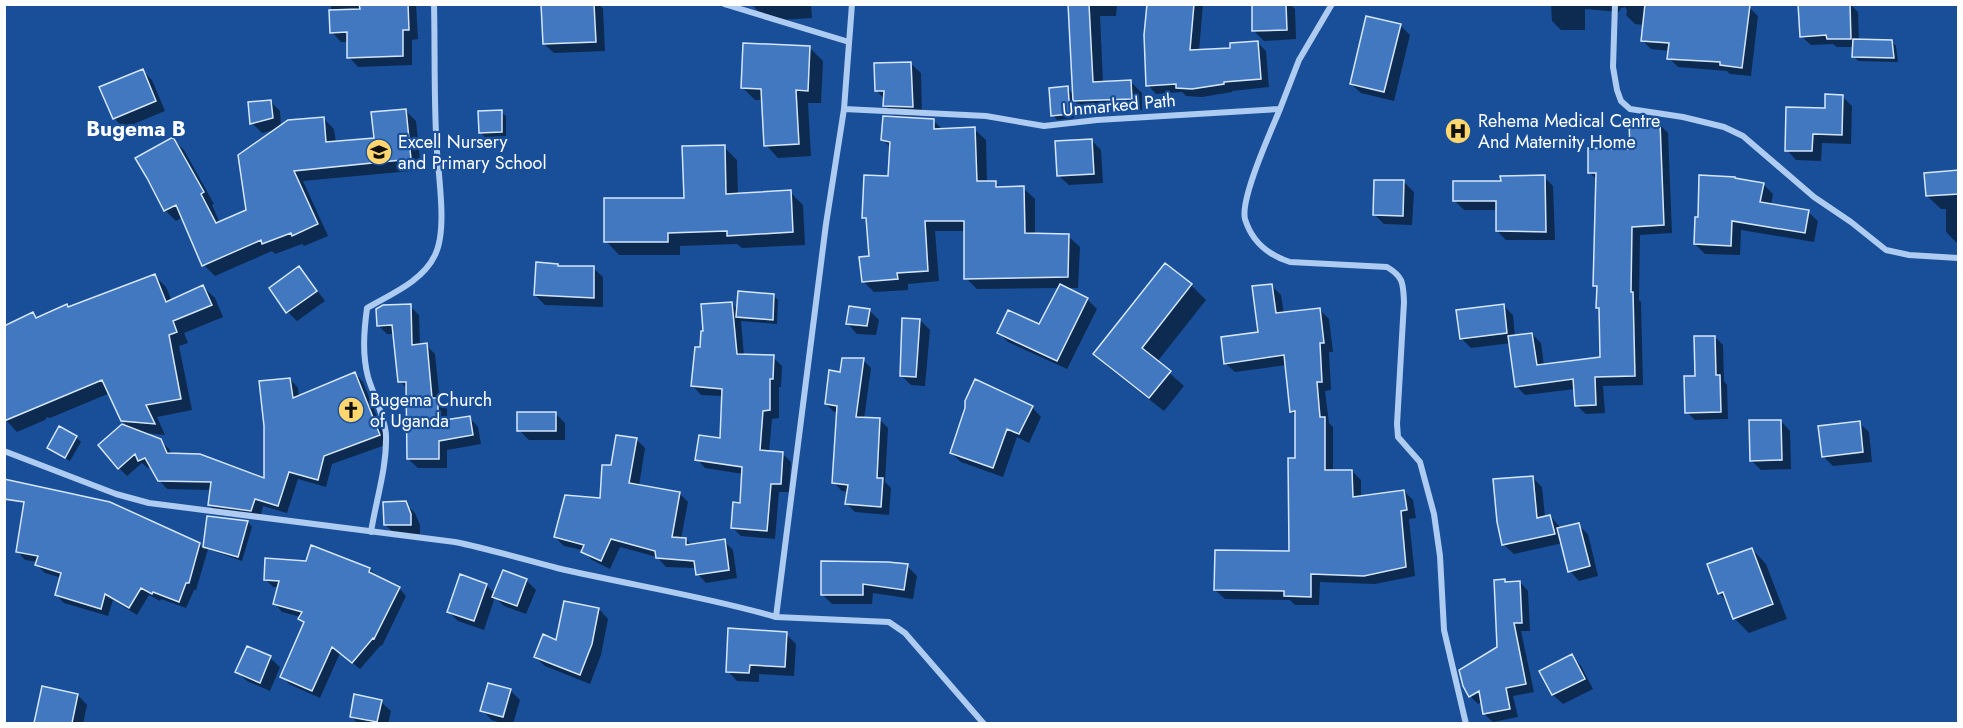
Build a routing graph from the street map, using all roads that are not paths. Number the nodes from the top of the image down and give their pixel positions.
1 (434, 4) edge
2 (724, 4) edge
3 (852, 4) edge
4 (1332, 4) edge
5 (1615, 4) edge
6 (849, 42) junction
7 (844, 109) junction
8 (1280, 109) junction
9 (1959, 258) edge
10 (4, 451) edge
11 (371, 532) junction
12 (776, 617) junction
13 (984, 723) edge
14 (1466, 723) edge

1 - 11 street
2 - 6 street
3 - 6 street
4 - 8 street
5 - 9 street
6 - 7 street
7 - 8 street, Unmarked Path
7 - 12 street
8 - 14 street
10 - 11 street
11 - 12 street
12 - 13 street

